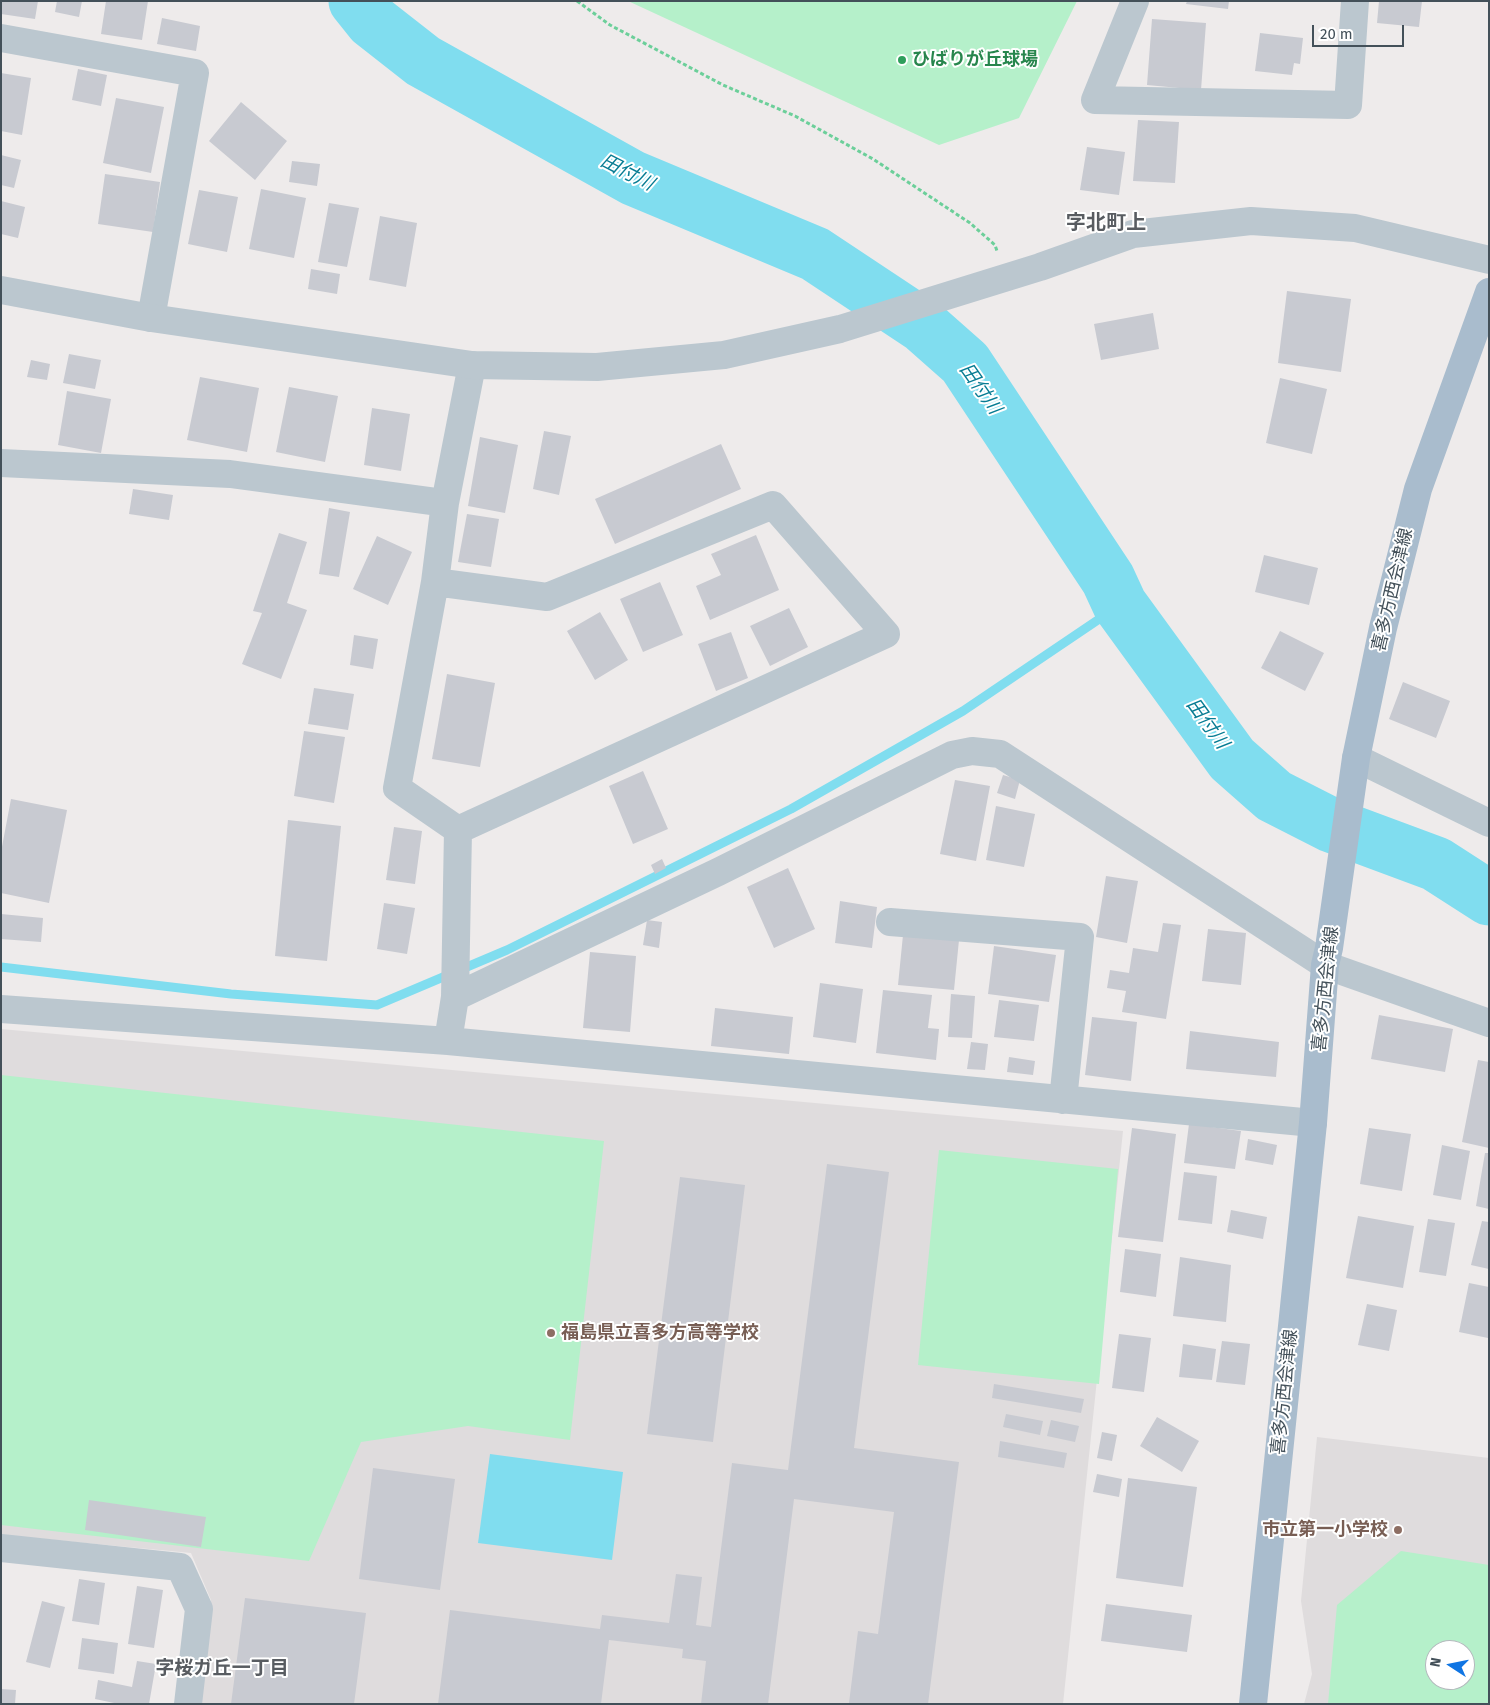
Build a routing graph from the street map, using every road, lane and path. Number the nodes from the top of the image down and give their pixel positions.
1 (577, 1) edge
2 (1135, 1) edge
3 (1355, 1) edge
4 (1, 38) edge
5 (1489, 260) edge
6 (1007, 277) junction
7 (1, 290) edge
8 (1489, 292) edge
9 (150, 318) junction
10 (472, 365) junction
11 (1, 463) edge
12 (445, 503) junction
13 (434, 582) junction
14 (1354, 767) junction
15 (1489, 823) edge
16 (458, 830) junction
17 (890, 922) dead end
18 (1327, 956) junction
19 (455, 997) junction
20 (1, 1009) edge
21 (1489, 1024) edge
22 (448, 1041) junction
23 (1063, 1100) junction
24 (1313, 1123) junction
25 (1, 1548) edge
26 (188, 1704) edge
27 (1252, 1704) edge

1 - 6 path
2 - 3 street
4 - 9 street
5 - 6 street
6 - 10 street
7 - 9 street
8 - 14 main road, 喜多方西会津線
9 - 10 street
10 - 12 street
11 - 12 street
12 - 13 street
13 - 16 street
13 - 16 street
14 - 15 street
14 - 18 main road, 喜多方西会津線
16 - 19 street
17 - 23 street
18 - 19 street
18 - 21 street
18 - 24 main road, 喜多方西会津線
19 - 22 street
20 - 22 street
22 - 23 street
23 - 24 street
24 - 27 main road, 喜多方西会津線
25 - 26 street

